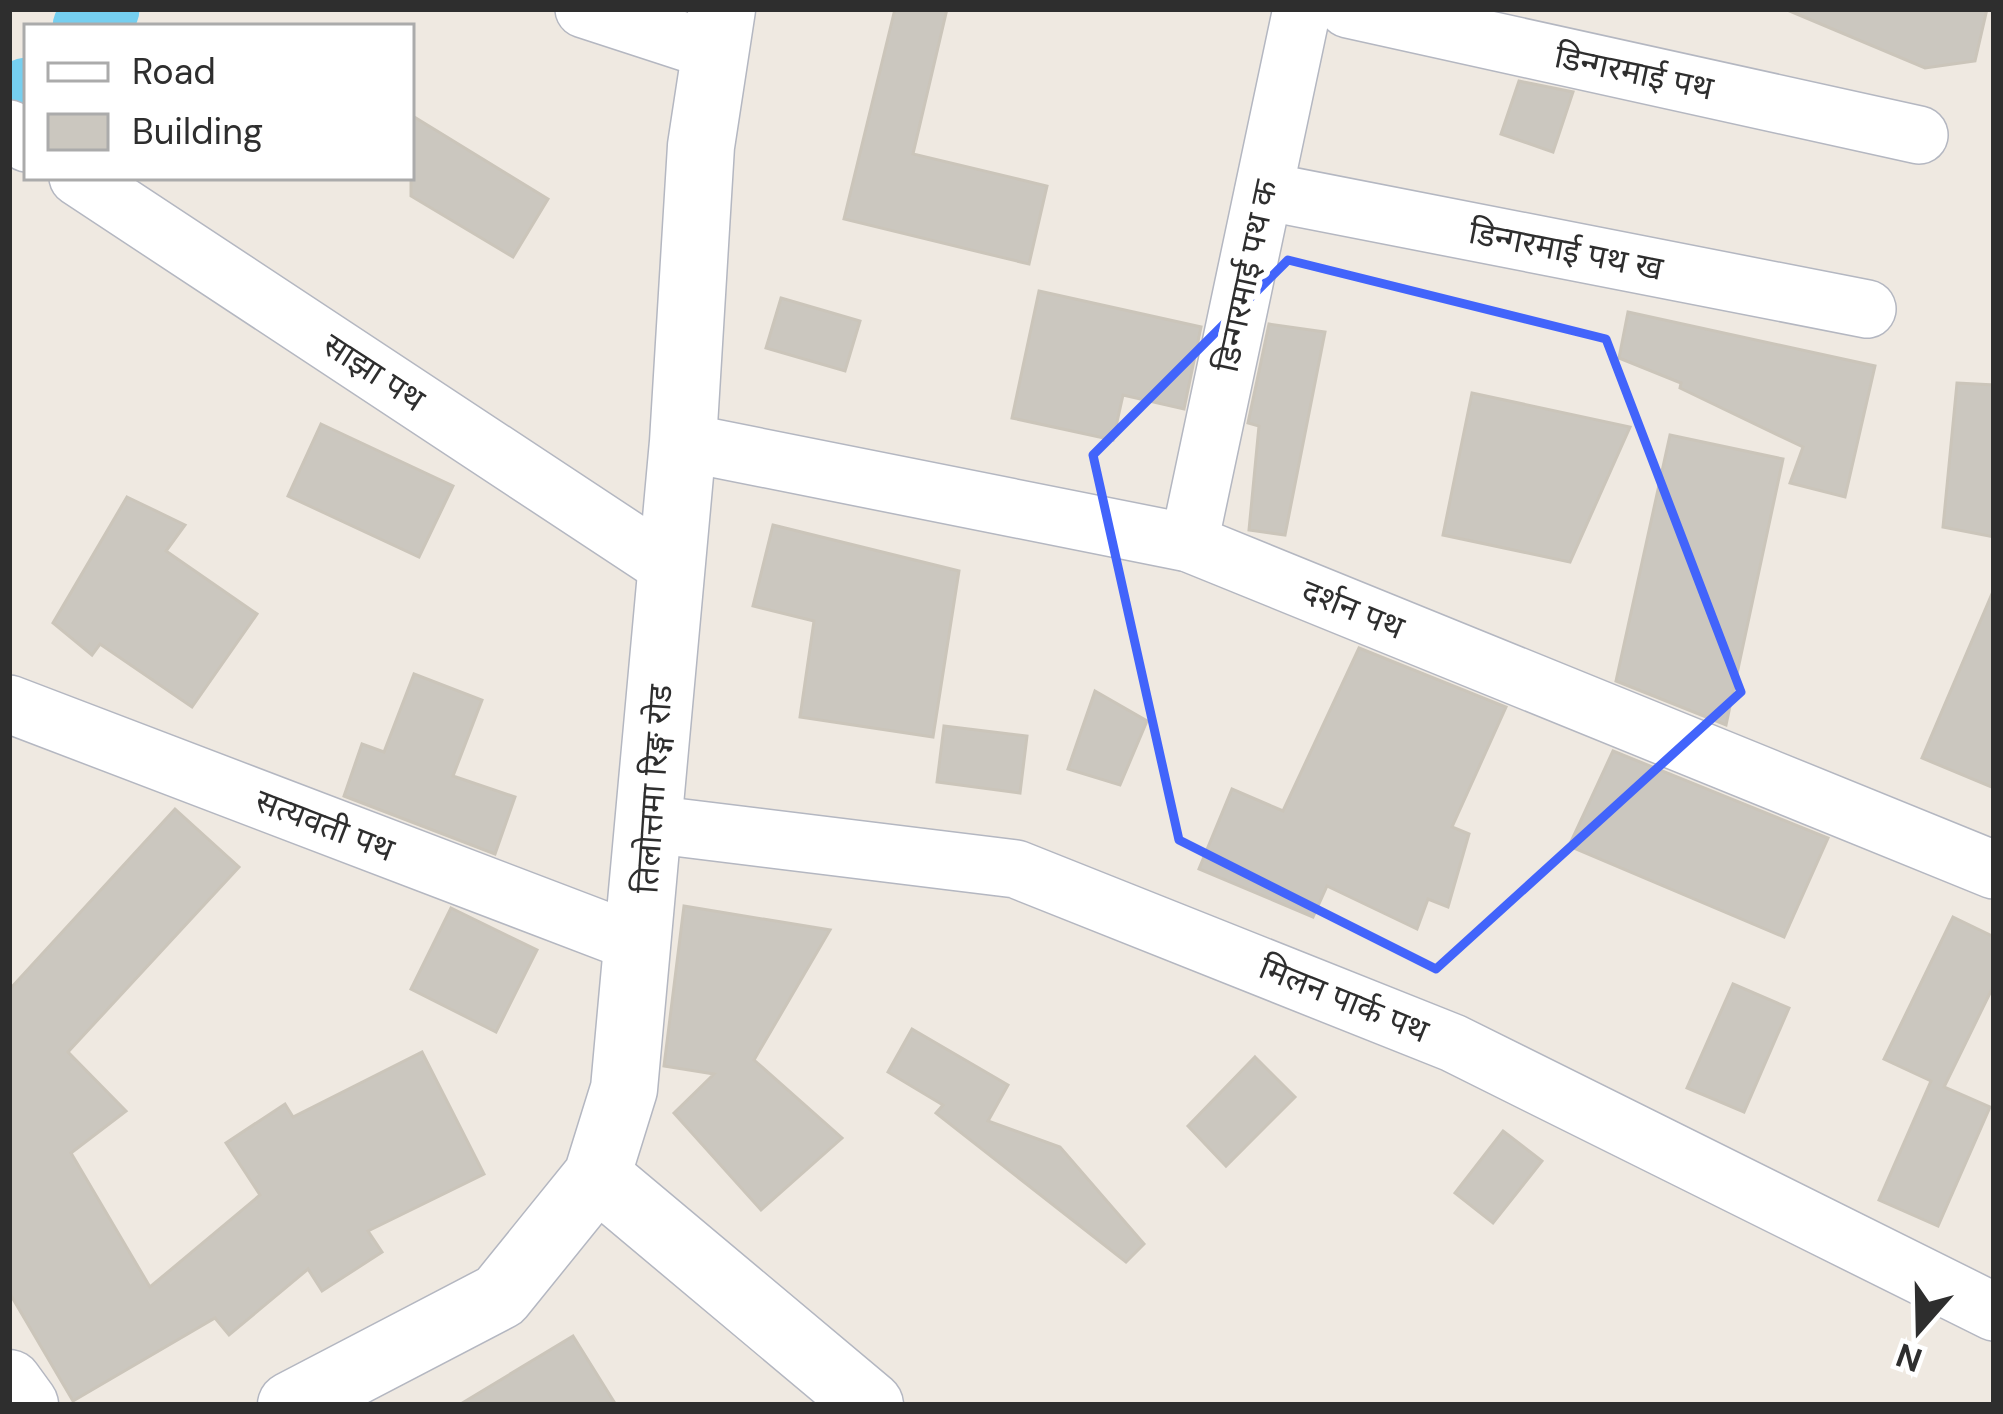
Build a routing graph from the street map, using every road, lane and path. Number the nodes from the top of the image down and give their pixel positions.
1 (584, 9) edge
2 (1301, 9) edge
3 (1348, 9) edge
4 (718, 30) edge
5 (1919, 135) dead end
6 (83, 180) edge
7 (1264, 191) junction
8 (1868, 309) dead end
9 (683, 442) junction
10 (1189, 543) junction
11 (669, 567) junction
12 (9, 704) edge
13 (650, 824) junction
14 (1994, 870) edge
15 (641, 945) junction
16 (597, 1176) junction
17 (1994, 1312) edge
18 (9, 1383) edge
19 (25, 1405) edge
20 (291, 1405) edge
21 (870, 1405) edge

1 - 4 street
2 - 7 street, डिन्गरमाई पथ क
3 - 5 street, डिन्गरमाई पथ
4 - 9 street, तिलोत्तमा रिङ्ग रोड
6 - 11 street, साझा पथ
7 - 8 street, डिन्गरमाई पथ ख
7 - 10 street, डिन्गरमाई पथ क
9 - 10 street, दर्शन पथ
9 - 11 street, तिलोत्तमा रिङ्ग रोड
10 - 14 street, दर्शन पथ
11 - 13 street, तिलोत्तमा रिङ्ग रोड
12 - 15 street, सत्यवती पथ
13 - 15 street, तिलोत्तमा रिङ्ग रोड
13 - 17 street, मिलन पार्क पथ
15 - 16 street, तिलोत्तमा रिङ्ग रोड
16 - 20 street, तिलोत्तमा रिङ्ग रोड
16 - 21 street
18 - 19 street

